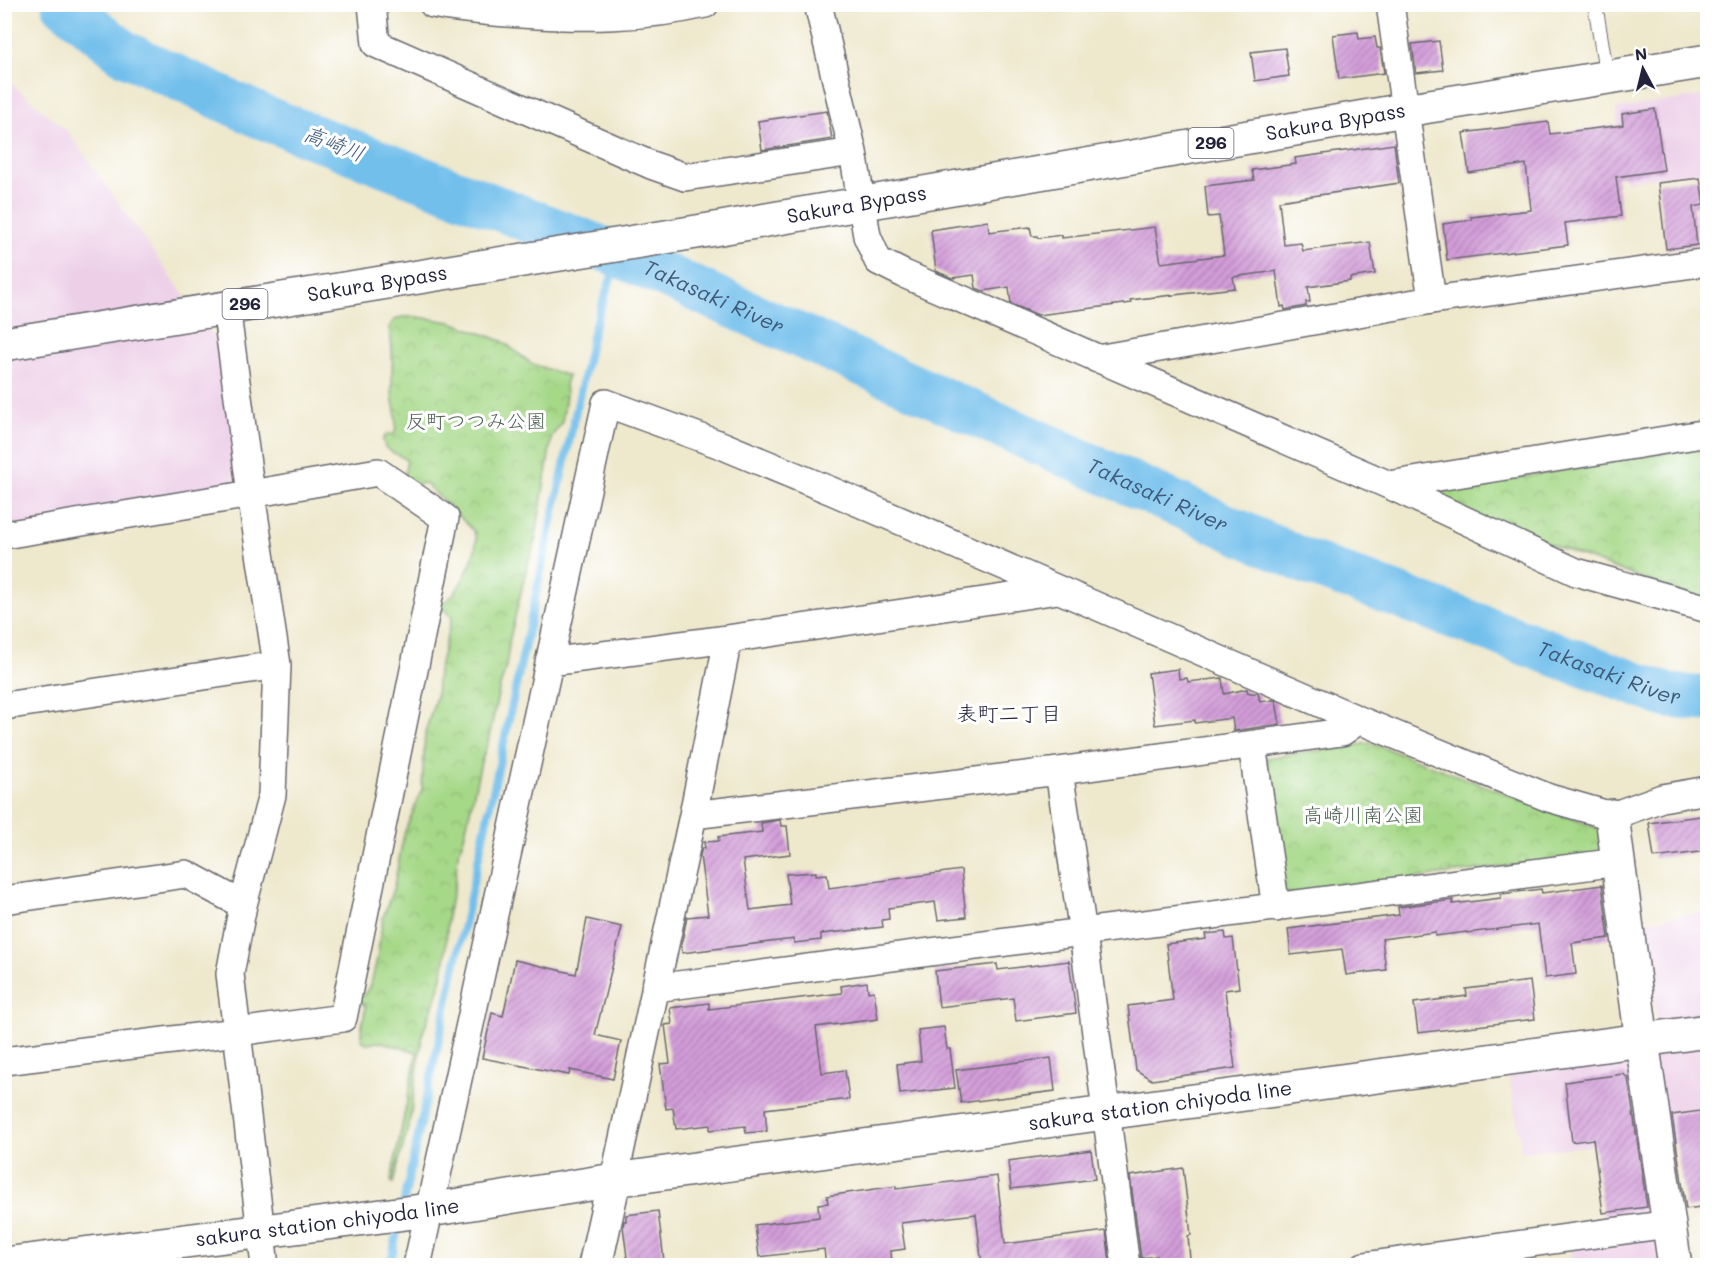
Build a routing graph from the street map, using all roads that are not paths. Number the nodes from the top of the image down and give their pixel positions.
1 (372, 4) edge
2 (433, 4) edge
3 (705, 4) edge
4 (818, 4) edge
5 (1390, 4) edge
6 (1595, 4) edge
7 (595, 10) edge
8 (1707, 60) edge
9 (1608, 77) junction
10 (1405, 110) junction
11 (853, 152) junction
12 (862, 203) junction
13 (1707, 262) edge
14 (1432, 300) junction
15 (226, 307) junction
16 (4, 344) edge
17 (1097, 359) junction
18 (1707, 433) edge
19 (1389, 485) junction
20 (251, 494) junction
21 (4, 535) edge
22 (1058, 590) junction
23 (1707, 609) edge
24 (728, 639) junction
25 (549, 663) junction
26 (277, 665) junction
27 (4, 706) edge
28 (1359, 720) junction
29 (1252, 745) junction
30 (1059, 771) junction
31 (1707, 790) edge
32 (693, 815) junction
33 (1612, 816) junction
34 (1618, 862) junction
35 (4, 900) edge
36 (243, 905) junction
37 (1276, 908) junction
38 (1083, 933) junction
39 (655, 988) junction
40 (1707, 1031) edge
41 (237, 1032) junction
42 (1642, 1041) junction
43 (4, 1061) edge
44 (1107, 1114) junction
45 (614, 1180) junction
46 (429, 1210) junction
47 (1669, 1224) junction
48 (260, 1231) junction
49 (4, 1264) edge
50 (265, 1266) edge
51 (417, 1266) edge
52 (595, 1266) edge
53 (1126, 1266) edge
54 (1364, 1266) edge
55 (1675, 1266) edge

1 - 11 street
2 - 7 street
3 - 7 street
4 - 11 street
5 - 10 street
6 - 9 lane
8 - 9 main road, Sakura Bypass / 296
9 - 10 main road, Sakura Bypass / 296
10 - 12 main road, Sakura Bypass / 296
10 - 14 street
11 - 12 street
12 - 15 main road, Sakura Bypass / 296
12 - 17 street
13 - 14 street
14 - 17 street
15 - 16 main road, Sakura Bypass / 296
15 - 20 street
17 - 19 street
18 - 19 street
19 - 23 street
20 - 21 street
20 - 26 street
20 - 41 street
22 - 24 street
22 - 25 street
22 - 28 street
24 - 25 street
24 - 32 street
25 - 46 street
26 - 27 street
26 - 36 street
28 - 29 street
28 - 33 street
29 - 30 street
29 - 37 street
30 - 32 street
30 - 38 street
31 - 33 street
32 - 39 street
33 - 34 main road
34 - 37 street
34 - 42 main road
35 - 36 street
36 - 41 street
37 - 38 street
38 - 39 street
38 - 44 street
39 - 45 street
40 - 42 main road, sakura station chiyoda line
41 - 43 street
41 - 48 street
42 - 44 main road, sakura station chiyoda line
42 - 47 main road
44 - 45 main road, sakura station chiyoda line
44 - 53 street
45 - 46 main road, sakura station chiyoda line
45 - 52 main road
46 - 48 main road, sakura station chiyoda line
46 - 51 street
47 - 54 street
47 - 55 main road
48 - 49 main road, sakura station chiyoda line
48 - 50 street

